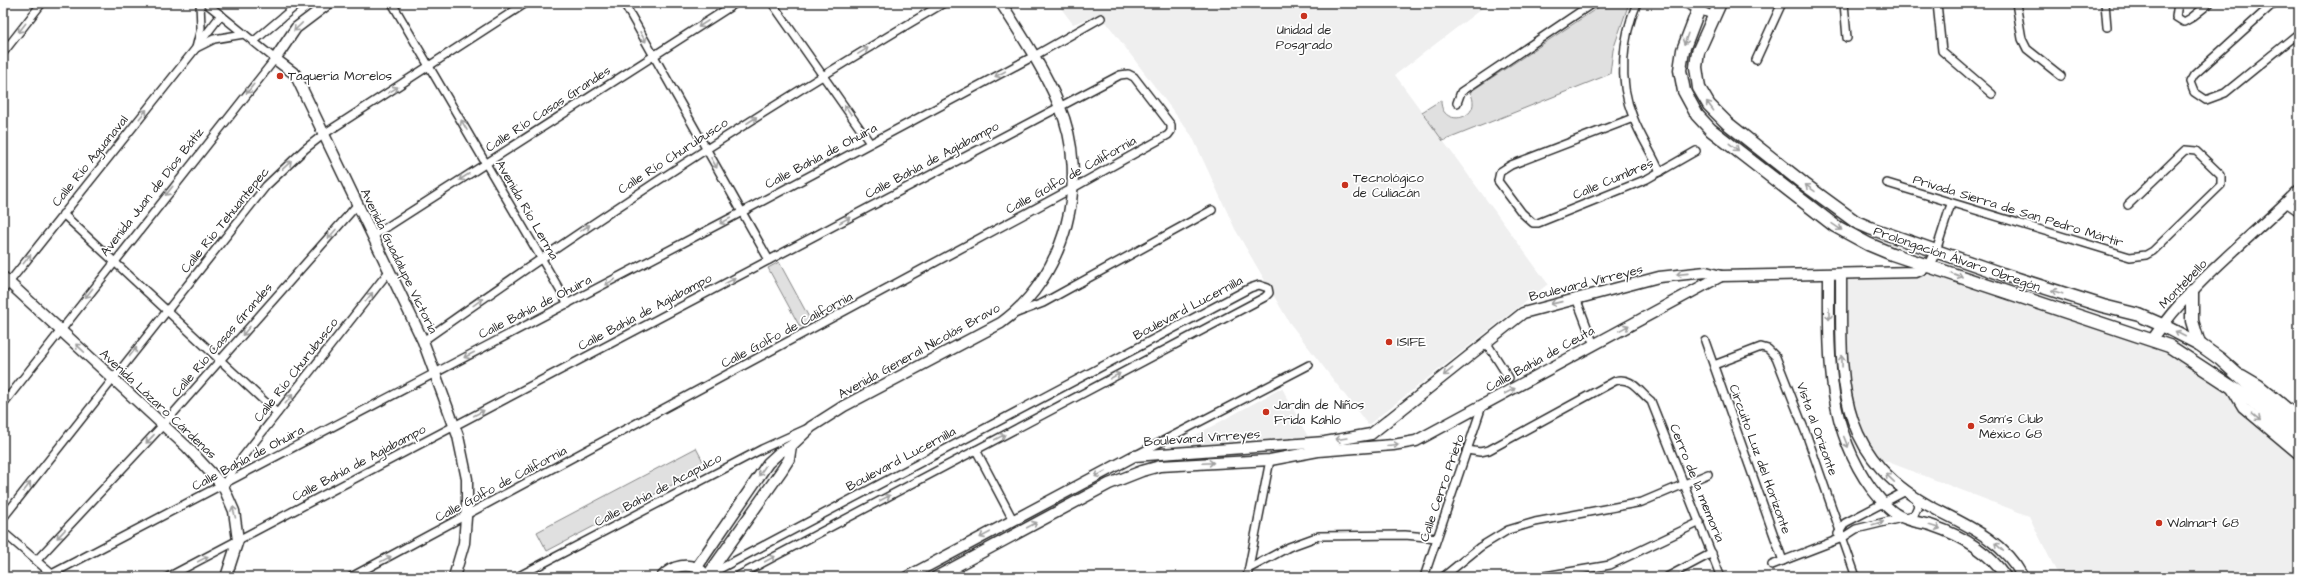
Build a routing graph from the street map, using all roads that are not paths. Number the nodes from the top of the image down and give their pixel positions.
1 (42, 3) edge
2 (200, 3) edge
3 (206, 3) edge
4 (299, 3) edge
5 (329, 3) edge
6 (392, 3) edge
7 (526, 3) edge
8 (624, 3) edge
9 (736, 3) edge
10 (772, 3) edge
11 (944, 3) edge
12 (1001, 3) edge
13 (1593, 3) edge
14 (1637, 3) edge
15 (1683, 3) edge
16 (1720, 3) edge
17 (1782, 3) edge
18 (1844, 3) edge
19 (1937, 3) edge
20 (2016, 3) edge
21 (2105, 3) edge
22 (2178, 3) edge
23 (2210, 3) edge
24 (2274, 3) edge
25 (1699, 6) edge
26 (221, 15) junction
27 (1714, 16) junction
28 (1101, 18) dead end
29 (2107, 27) dead end
30 (2299, 33) edge
31 (244, 34) junction
32 (1847, 38) dead end
33 (254, 42) junction
34 (196, 48) junction
35 (3, 54) edge
36 (654, 56) junction
37 (1034, 56) junction
38 (275, 59) junction
39 (1756, 60) dead end
40 (430, 67) junction
41 (823, 74) junction
42 (2061, 76) dead end
43 (1134, 77) joint
44 (1992, 94) dead end
45 (1457, 103) dead end
46 (1060, 106) junction
47 (1633, 118) junction
48 (324, 134) junction
49 (870, 143) junction
50 (706, 149) junction
51 (1696, 151) dead end
52 (486, 164) junction
53 (1660, 172) junction
54 (1887, 183) dead end
55 (1073, 188) junction
56 (2299, 190) edge
57 (2286, 203) junction
58 (358, 204) junction
59 (1951, 204) junction
60 (2128, 204) dead end
61 (1212, 210) dead end
62 (742, 212) junction
63 (2299, 212) edge
64 (63, 214) junction
65 (373, 236) junction
66 (1936, 251) junction
67 (540, 257) junction
68 (769, 260) junction
69 (114, 261) junction
70 (1929, 266) junction
71 (390, 270) junction
72 (1829, 275) junction
73 (1841, 275) junction
74 (1721, 276) junction
75 (5, 283) edge
76 (2192, 291) junction
77 (1576, 298) junction
78 (568, 304) junction
79 (167, 310) junction
80 (1012, 315) junction
81 (2162, 325) junction
82 (61, 330) junction
83 (2152, 340) junction
84 (423, 341) junction
85 (1705, 341) dead end
86 (1486, 342) junction
87 (1594, 344) junction
88 (2200, 344) junction
89 (221, 361) junction
90 (1309, 365) dead end
91 (1714, 366) junction
92 (2235, 371) junction
93 (436, 372) junction
94 (112, 378) junction
95 (1509, 378) dead end
96 (2231, 387) junction
97 (3, 404) edge
98 (1482, 406) junction
99 (277, 413) junction
100 (2299, 418) edge
101 (163, 425) junction
102 (454, 426) junction
103 (811, 427) junction
104 (2299, 430) edge
105 (2299, 442) edge
106 (791, 446) junction
107 (976, 450) junction
108 (1467, 450) junction
109 (1180, 454) junction
110 (2299, 454) edge
111 (1134, 456) junction
112 (1270, 460) junction
113 (1180, 465) junction
114 (1708, 474) dead end
115 (1685, 484) junction
116 (223, 486) junction
117 (1906, 491) junction
118 (1915, 497) junction
119 (1884, 504) junction
120 (466, 517) junction
121 (3, 518) edge
122 (1905, 519) junction
123 (1013, 520) junction
124 (1700, 522) junction
125 (3, 532) edge
126 (1841, 535) junction
127 (1437, 538) junction
128 (238, 540) junction
129 (1712, 553) junction
130 (37, 560) junction
131 (1783, 561) junction
132 (1772, 565) dead end
133 (697, 567) junction
134 (1250, 568) junction
135 (948, 571) junction
136 (1720, 575) dead end
137 (51, 576) edge
138 (709, 576) edge
139 (168, 577) edge
140 (226, 577) edge
141 (351, 577) edge
142 (454, 577) edge
143 (517, 577) edge
144 (662, 577) edge
145 (736, 577) edge
146 (907, 577) edge
147 (936, 577) edge
148 (970, 577) edge
149 (1248, 577) edge
150 (1424, 577) edge
151 (1443, 577) edge
152 (1539, 577) edge
153 (1667, 577) edge
154 (1856, 577) edge
155 (2006, 577) edge
156 (2024, 577) edge

1 -> 35 street
2 - 34 street, Calle Río Aguanaval
3 - 26 street, Avenida Guadalupe Victoria
4 - 33 street
5 -> 38 street, Avenida Juan de Dios Bátiz
6 - 40 street, Avenida Río Lerma
7 - 40 street, Calle Río Tehuantepec
8 -> 36 street
9 -> 36 street, Calle Río Casas Grandes
10 - 41 street
41 -> 11 street, Calle Río Churubusco
12 - 37 street, Avenida General Nicolás Bravo
13 - 45 street
14 - 47 street
15 - 25 street
16 - 27 main road, Prolongación Álvaro Obregón
17 - 39 street
18 - 32 street
19 - 44 street
20 - 42 street
21 - 29 street
22 - 23 street
24 - 30 street
25 - 27 street
25 -> 70 main road, Prolongación Álvaro Obregón
26 - 31 street, Avenida Guadalupe Victoria
26 - 34 street, Calle Río Aguanaval
66 -> 27 main road, Prolongación Álvaro Obregón
28 - 37 street, Calle Bahía de Ohuira
31 - 33 street, Avenida Guadalupe Victoria
31 - 34 street, Calle Río Aguanaval
33 - 38 street, Avenida Guadalupe Victoria
64 -> 34 street, Calle Río Aguanaval
36 - 50 street
36 - 52 street, Calle Río Casas Grandes
37 - 46 street, Avenida General Nicolás Bravo
37 -> 49 street, Calle Bahía de Ohuira
38 - 48 street, Avenida Guadalupe Victoria
38 -> 69 street, Avenida Juan de Dios Bátiz
48 -> 40 street, Calle Río Tehuantepec
52 -> 40 street, Avenida Río Lerma
49 -> 41 street
50 -> 41 street, Calle Río Churubusco
43 - 46 street, Calle Bahía de Agiabampo
43 - 55 street, Calle Golfo de California
46 - 55 street, Avenida General Nicolás Bravo
68 -> 46 street, Calle Bahía de Agiabampo
47 - 53 street
47 - 53 street, Calle Cumbres
48 - 58 street, Avenida Guadalupe Victoria
79 -> 48 street, Calle Río Tehuantepec
49 - 62 street, Calle Bahía de Ohuira
50 -> 62 street
67 -> 50 street, Calle Río Churubusco
51 - 53 street, Calle Cumbres
52 -> 65 street, Calle Río Casas Grandes
52 - 67 street, Avenida Río Lerma
54 - 59 street, Privada Sierra de San Pedro Mártir
55 - 80 street, Avenida General Nicolás Bravo
55 - 120 street, Calle Golfo de California
56 - 57 street, Montebello
57 - 63 street
57 - 76 street, Montebello
58 - 65 street, Avenida Guadalupe Victoria
58 -> 89 street, Calle Río Casas Grandes
59 - 60 street, Privada Sierra de San Pedro Mártir
59 - 66 street
61 - 80 street
62 - 68 street
62 -> 78 street, Calle Bahía de Ohuira
64 - 69 street
75 -> 64 street, Calle Río Aguanaval
65 - 71 street, Avenida Guadalupe Victoria
66 - 70 street
81 -> 66 main road, Prolongación Álvaro Obregón
67 - 78 street, Avenida Río Lerma
84 -> 67 street, Calle Río Churubusco
102 -> 68 street, Calle Bahía de Agiabampo
69 - 79 street
69 -> 82 street, Avenida Juan de Dios Bátiz
70 - 73 street, Calle Bahía de Ceuta
70 -> 83 main road, Prolongación Álvaro Obregón
71 - 84 street, Avenida Guadalupe Victoria
99 -> 71 street, Calle Río Churubusco
72 - 73 street, Calle Bahía de Ceuta
72 - 74 street, Calle Bahía de Ceuta
72 -> 119 street
117 -> 73 street
74 -> 77 street, Boulevard Virreyes
87 -> 74 street, Calle Bahía de Ceuta
75 - 82 street, Avenida Lázaro Cárdenas
76 - 81 street, Montebello
76 - 88 main road
77 -> 86 street, Boulevard Virreyes
77 - 87 street
78 -> 93 street, Calle Bahía de Ohuira
79 - 89 street
94 -> 79 street, Calle Río Tehuantepec
80 - 103 street, Avenida General Nicolás Bravo
81 - 83 street, Montebello
88 -> 81 main road, Prolongación Álvaro Obregón
94 -> 82 street, Avenida Lázaro Cárdenas
82 - 97 street, Avenida Juan de Dios Bátiz
83 - 96 main road, Prolongación Álvaro Obregón
84 - 93 street, Avenida Guadalupe Victoria
85 - 91 street, Circuito Luz del Horizonte
86 - 95 street
86 -> 109 street, Boulevard Virreyes
98 -> 87 street, Calle Bahía de Ceuta
88 - 92 main road, Prolongación Álvaro Obregón
89 - 99 street
89 - 101 street, Calle Río Casas Grandes
90 - 111 street
91 - 126 street, Vista al Orizonte
91 - 131 street, Circuito Luz del Horizonte
92 - 100 street, Prolongación Álvaro Obregón
92 - 104 main road, Prolongación Álvaro Obregón
93 - 102 street, Avenida Guadalupe Victoria
93 - 116 street, Calle Bahía de Ohuira
94 - 101 street, Avenida Lázaro Cárdenas
121 -> 94 street, Calle Río Tehuantepec
96 - 105 main road, Prolongación Álvaro Obregón
96 -> 110 street, Prolongación Álvaro Obregón
98 - 108 street, Calle Cerro Prieto
112 -> 98 street, Calle Bahía de Ceuta
99 - 116 street, Calle Río Churubusco
101 - 116 street, Avenida Lázaro Cárdenas
101 -> 130 street, Calle Río Casas Grandes
102 - 120 street, Avenida Guadalupe Victoria
102 - 128 street, Calle Bahía de Agiabampo
103 - 106 street, Avenida General Nicolás Bravo
103 - 143 street, Calle Bahía de Acapulco
106 -> 133 street, Avenida General Nicolás Bravo
106 - 138 street, Avenida General Nicolás Bravo
107 - 123 street
107 -> 138 street, Boulevard Lucernilla
145 -> 107 street, Boulevard Lucernilla
108 - 115 street, Cerro de la memoria
108 - 127 street, Calle Cerro Prieto
109 - 111 street, Boulevard Virreyes
109 - 113 street
111 -> 123 street, Boulevard Virreyes
113 -> 112 street, Calle Bahía de Ceuta
112 - 134 street
135 -> 113 street, Calle Bahía de Ceuta
114 - 115 street
115 - 124 street, Cerro de la memoria
115 - 151 street
128 -> 116 street, Avenida Lázaro Cárdenas
116 - 137 street, Calle Bahía de Ohuira
117 - 118 street
117 - 119 street
118 - 122 street
156 -> 118 street
119 - 122 street
119 - 126 street
141 -> 120 street, Calle Golfo de California
120 - 142 street, Avenida Guadalupe Victoria
126 -> 122 street
122 -> 155 street
123 -> 146 street, Boulevard Virreyes
124 - 129 street, Cerro de la memoria
124 - 152 street
125 - 130 street
126 - 131 street
126 - 154 street, Vista al Orizonte
127 - 134 street
127 - 150 street, Calle Cerro Prieto
139 -> 128 street, Calle Bahía de Agiabampo
128 - 140 street, Avenida Lázaro Cárdenas
129 - 136 street, Cerro de la memoria
129 - 153 street
130 - 137 street
131 - 132 street
133 - 138 street
133 - 144 street
134 - 149 street
135 - 147 street
135 - 148 street

